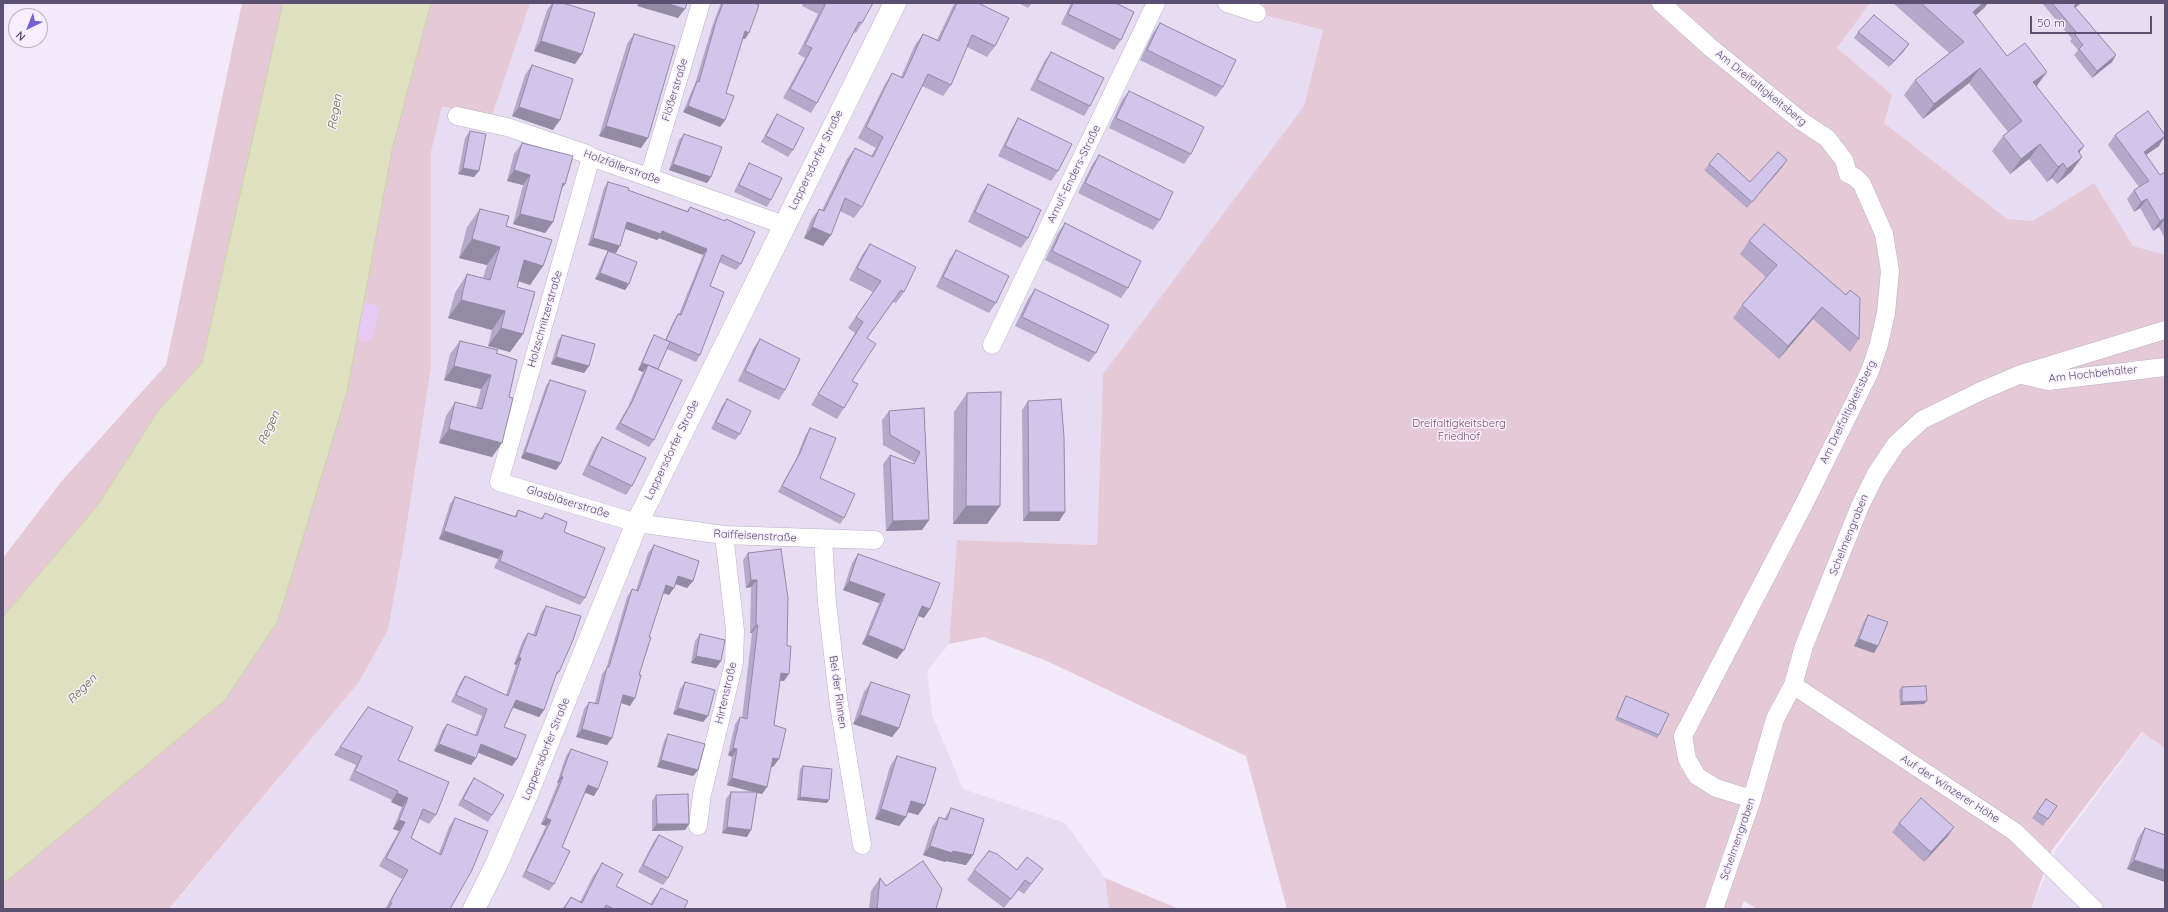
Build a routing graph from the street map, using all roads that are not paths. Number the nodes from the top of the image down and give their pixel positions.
1 (701, 3) edge
2 (895, 3) edge
3 (1156, 3) edge
4 (1227, 3) edge
5 (1661, 3) edge
6 (1257, 13) dead end
7 (457, 116) dead end
8 (591, 157) junction
9 (649, 177) junction
10 (784, 225) junction
11 (2165, 330) edge
12 (992, 345) dead end
13 (2165, 367) edge
14 (2022, 374) junction
15 (499, 482) joint
16 (637, 523) junction
17 (724, 535) junction
18 (823, 539) junction
19 (875, 540) dead end
20 (1793, 685) junction
21 (1752, 799) junction
22 (698, 826) dead end
23 (862, 845) dead end
24 (480, 907) edge
25 (1714, 909) edge
26 (2094, 909) edge

1 - 9 street, Flößerstraße
2 - 10 street, Lappersdorfer Straße
3 - 12 street, Arnulf-Enders-Straße
4 - 6 street
5 - 21 street, Am Dreifaltigkeitsberg
7 - 8 street, Holzfällerstraße
8 - 9 street, Holzfällerstraße
8 - 15 street, Holzschnitzerstraße
9 - 10 street, Holzfällerstraße
10 - 16 street, Lappersdorfer Straße
11 - 14 street, Schelmengraben
13 - 14 street, Am Hochbehälter
14 - 20 street, Schelmengraben
15 - 16 street, Glasbläserstraße
16 - 17 street, Raiffeisenstraße
16 - 24 street, Lappersdorfer Straße
17 - 18 street, Raiffeisenstraße
17 - 22 street, Hirtenstraße
18 - 19 street, Raiffeisenstraße
18 - 23 street, Bei der Rinnen
20 - 21 street, Schelmengraben
20 - 26 street, Auf der Winzerer Höhe
21 - 25 street, Schelmengraben

